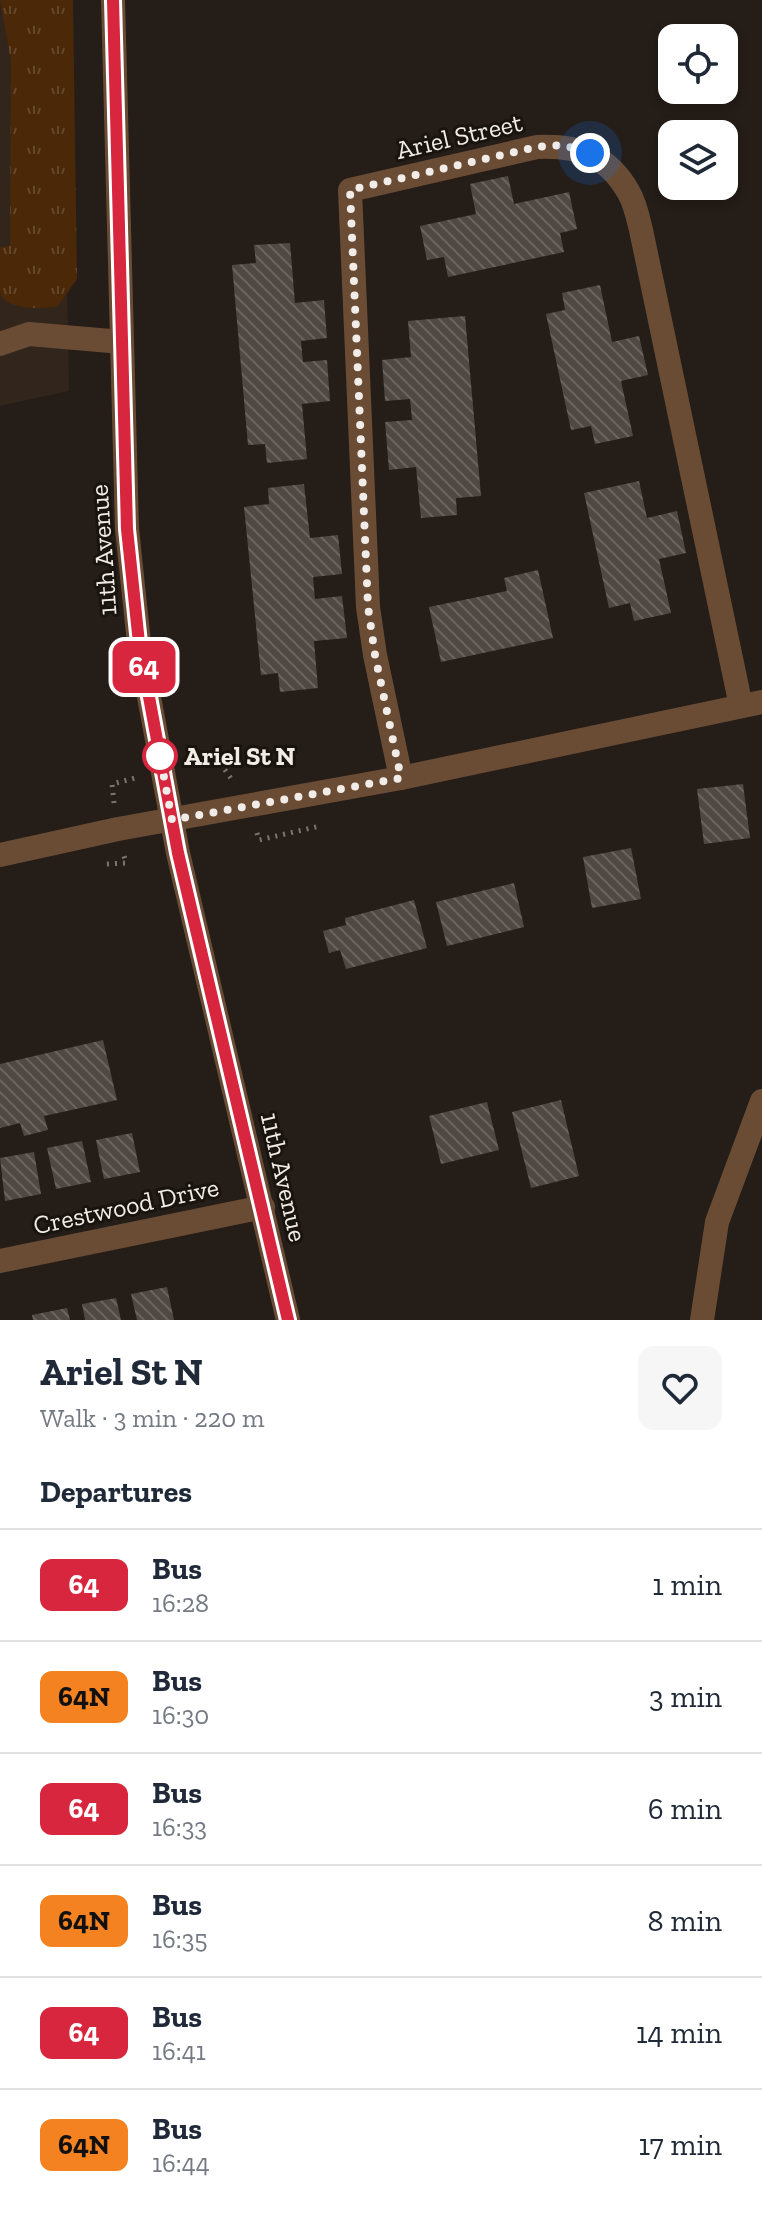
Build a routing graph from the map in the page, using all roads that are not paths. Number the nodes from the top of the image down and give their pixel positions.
1 (113, 0) edge
2 (122, 342) junction
3 (0, 344) edge
4 (752, 704) edge
5 (401, 778) junction
6 (172, 820) junction
7 (0, 855) edge
8 (762, 1101) edge
9 (263, 1207) junction
10 (0, 1261) edge
11 (288, 1320) edge
12 (702, 1320) edge

1 - 2 street, 11th Avenue
2 - 3 street
2 - 6 street, 11th Avenue
4 - 5 street, Ariel Street
4 - 5 street, Ariel Street
5 - 6 street, Ariel Street
6 - 7 street, Ariel Street
6 - 9 street, 11th Avenue
8 - 12 street
9 - 10 street, Crestwood Drive
9 - 11 street, 11th Avenue

